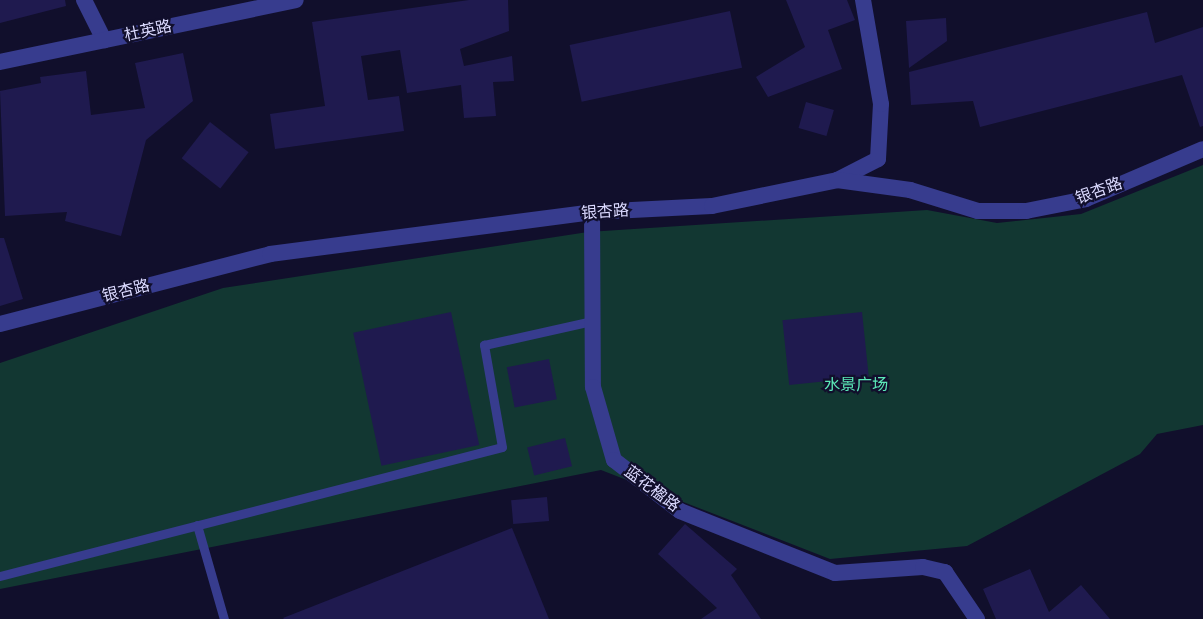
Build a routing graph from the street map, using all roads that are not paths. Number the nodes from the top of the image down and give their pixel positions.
1 (84, 0) edge
2 (296, 0) edge
3 (863, 0) edge
4 (104, 40) junction
5 (0, 62) edge
6 (1203, 149) edge
7 (837, 180) junction
8 (592, 212) junction
9 (592, 321) junction
10 (0, 324) edge
11 (197, 525) junction
12 (0, 576) edge
13 (224, 619) edge
14 (977, 619) edge

1 - 4 street
2 - 4 street, 杜英路
3 - 7 street
4 - 5 street, 杜英路
6 - 7 street, 银杏路
7 - 8 street, 银杏路
8 - 9 street, 蓝花楹路
8 - 10 street, 银杏路
9 - 11 lane
9 - 14 street, 蓝花楹路
11 - 12 lane
11 - 13 lane

